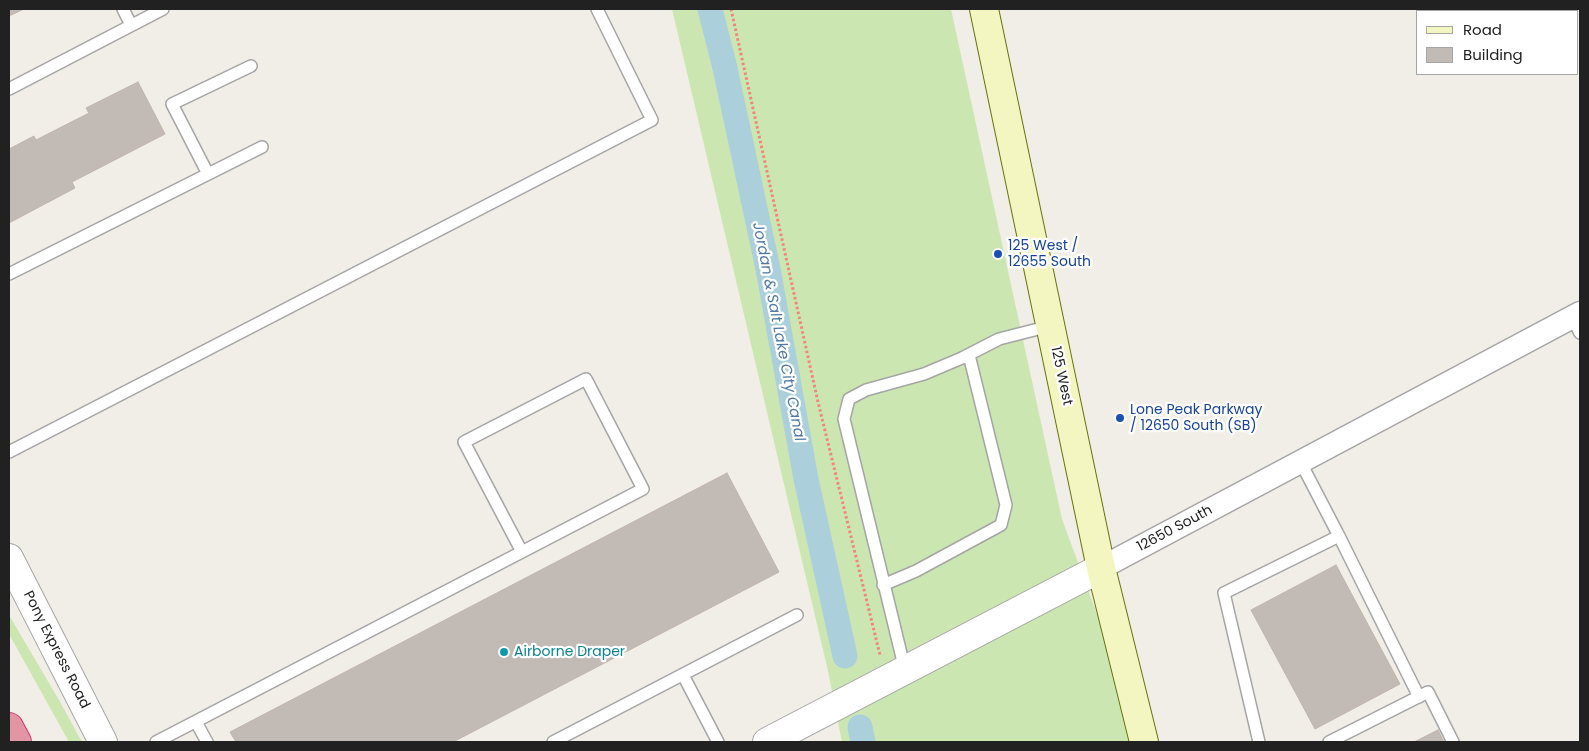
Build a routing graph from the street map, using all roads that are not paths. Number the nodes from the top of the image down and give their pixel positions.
1 (123, 9) edge
2 (163, 9) edge
3 (597, 9) edge
4 (984, 9) edge
5 (132, 25) junction
6 (251, 66) dead end
7 (9, 89) edge
8 (262, 147) dead end
9 (208, 174) junction
10 (9, 274) edge
11 (1578, 321) edge
12 (1050, 326) junction
13 (969, 355) junction
14 (9, 452) edge
15 (1301, 463) junction
16 (1338, 536) junction
17 (522, 552) junction
18 (9, 558) edge
19 (1101, 568) junction
20 (883, 585) junction
21 (797, 615) dead end
22 (683, 675) junction
23 (896, 675) junction
24 (1419, 697) junction
25 (196, 722) junction
26 (9, 727) edge
27 (17, 742) edge
28 (102, 742) edge
29 (156, 742) edge
30 (207, 742) edge
31 (553, 742) edge
32 (718, 742) edge
33 (767, 742) edge
34 (1144, 742) edge
35 (1259, 742) edge
36 (1329, 742) edge
37 (1453, 742) edge

1 - 5 lane
2 - 5 lane
3 - 14 lane
4 - 12 main road, 125 West
5 - 7 lane
6 - 9 lane
8 - 9 lane
9 - 10 lane
11 - 15 street, 12650 South
12 - 13 lane
12 - 19 main road, 125 West
13 - 20 lane
13 - 20 lane
15 - 16 lane
15 - 19 street, 12650 South
16 - 24 lane
16 - 35 lane
17 - 17 lane
17 - 25 lane
18 - 28 street, Pony Express Road
19 - 23 street, 12650 South
19 - 34 main road, 125 West
20 - 23 lane
21 - 22 lane
22 - 31 lane
22 - 32 lane
23 - 33 street, 12650 South
24 - 36 lane
24 - 37 lane
25 - 29 lane
25 - 30 lane
26 - 27 highway

